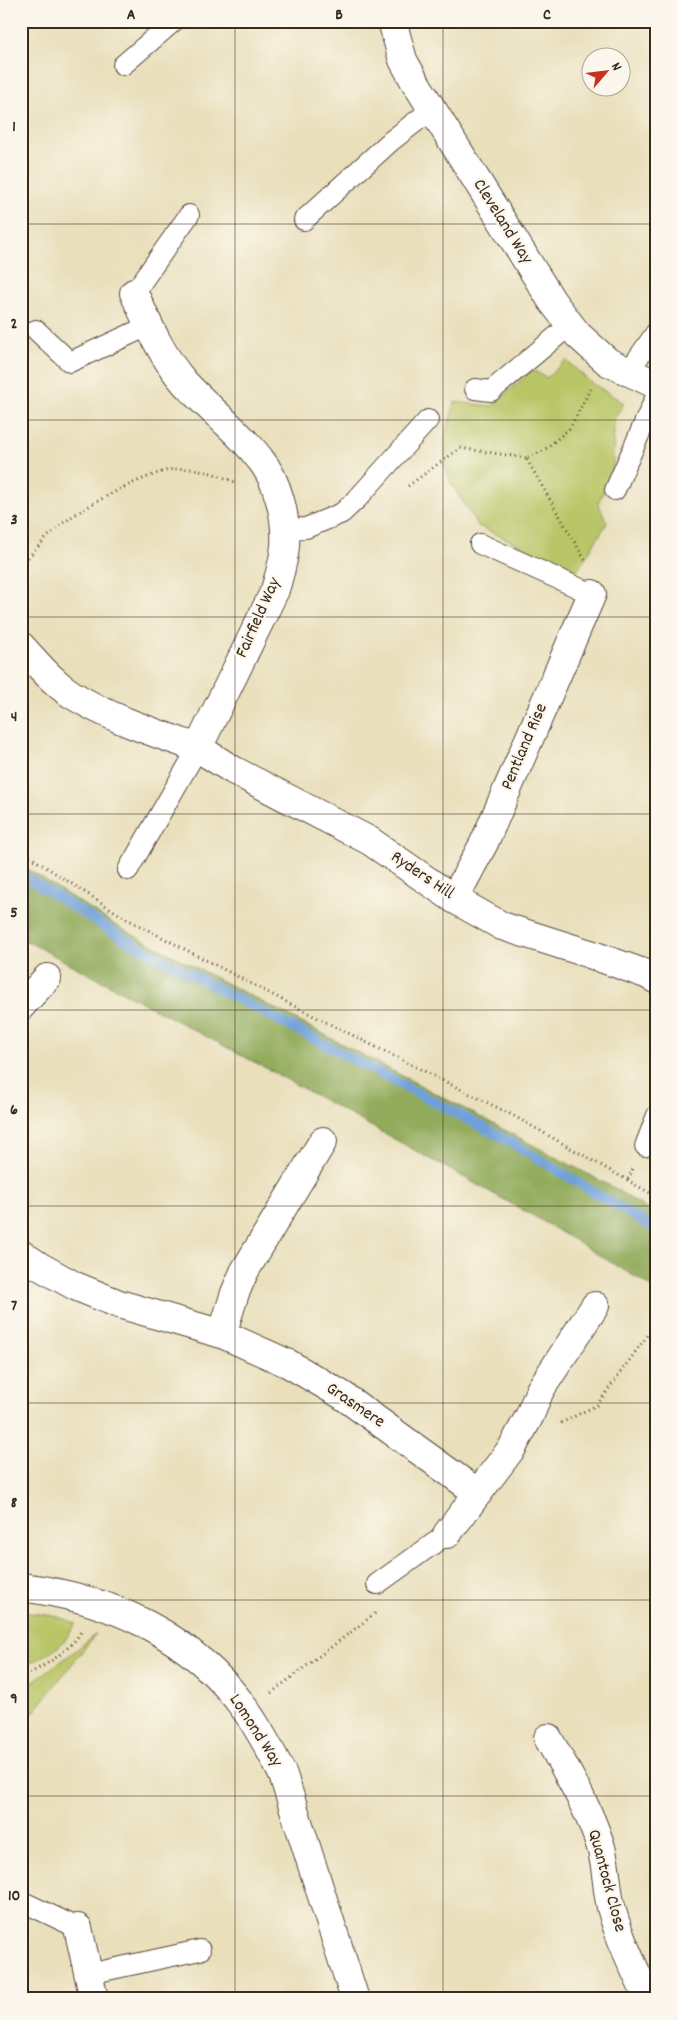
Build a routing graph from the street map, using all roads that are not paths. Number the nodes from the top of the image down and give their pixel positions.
1 (174, 21) edge
2 (392, 21) edge
3 (123, 65) dead end
4 (432, 109) junction
5 (189, 215) dead end
6 (304, 220) dead end
7 (134, 293) joint
8 (570, 325) junction
9 (148, 326) junction
10 (36, 330) dead end
11 (657, 331) edge
12 (618, 367) junction
13 (657, 385) edge
14 (475, 389) dead end
15 (657, 394) edge
16 (428, 420) dead end
17 (615, 490) dead end
18 (285, 529) junction
19 (480, 544) dead end
20 (592, 594) joint
21 (21, 646) edge
22 (198, 748) junction
23 (128, 870) dead end
24 (454, 899) junction
25 (47, 978) dead end
26 (657, 980) edge
27 (21, 1006) edge
28 (657, 1115) edge
29 (323, 1140) dead end
30 (645, 1146) dead end
31 (21, 1254) edge
32 (595, 1306) dead end
33 (222, 1334) junction
34 (478, 1493) junction
35 (447, 1534) joint
36 (377, 1584) dead end
37 (21, 1587) edge
38 (548, 1738) dead end
39 (21, 1900) edge
40 (78, 1928) joint
41 (200, 1950) dead end
42 (92, 1986) edge
43 (355, 1999) edge
44 (648, 1999) edge

1 - 3 lane
2 - 4 street, Cleveland Way
4 - 6 lane
4 - 8 street, Cleveland Way
5 - 7 lane
7 - 9 street, Fairfield Way
8 - 12 street, Cleveland Way
8 - 14 lane
9 - 10 lane
9 - 18 street, Fairfield Way
11 - 12 lane
12 - 13 street, Cleveland Way
15 - 17 lane
16 - 18 lane
18 - 22 street, Fairfield Way
19 - 20 lane
20 - 24 street, Pentland Rise
21 - 22 street
22 - 23 lane
22 - 24 street, Ryders Hill
24 - 26 street, Ryders Hill
25 - 27 street
28 - 30 lane
29 - 33 street
31 - 33 street, Grasmere
32 - 34 street
33 - 34 street, Grasmere
34 - 35 street
35 - 36 lane
37 - 43 street, Lomond Way
38 - 44 street, Quantock Close
39 - 40 lane
40 - 42 street
41 - 42 lane

